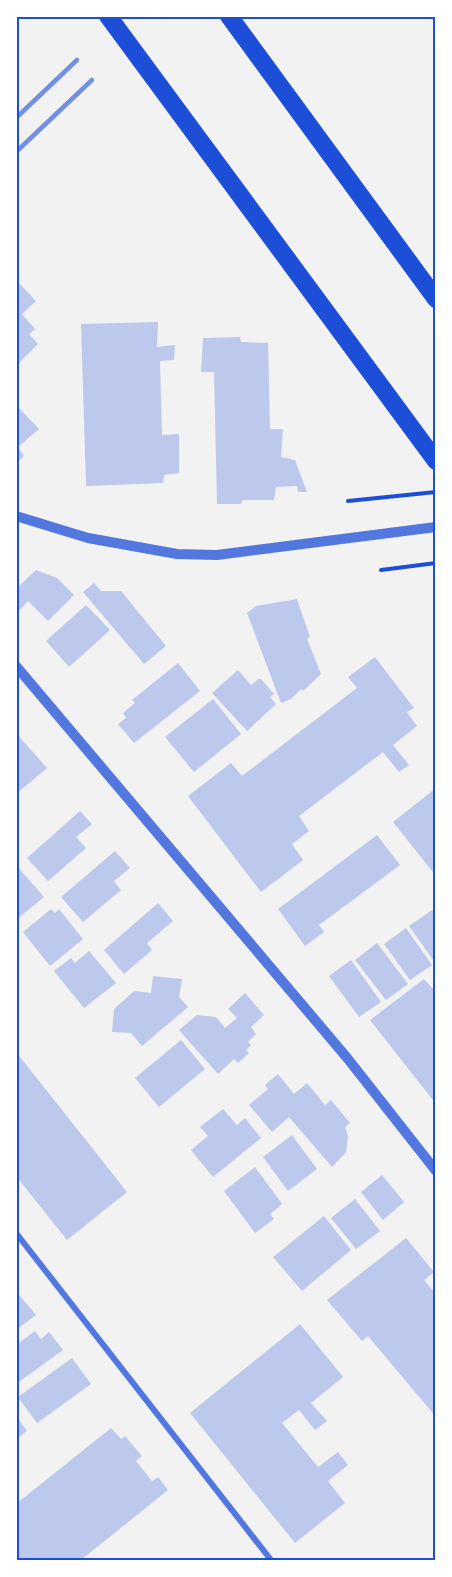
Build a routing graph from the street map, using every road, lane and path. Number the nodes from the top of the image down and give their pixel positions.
1 (108, 16) edge
2 (229, 16) edge
3 (435, 298) edge
4 (435, 461) edge
5 (435, 492) edge
6 (348, 501) dead end
7 (16, 516) edge
8 (435, 527) edge
9 (435, 563) edge
10 (381, 570) dead end
11 (16, 666) edge
12 (435, 1171) edge
13 (16, 1233) edge
14 (271, 1560) edge

1 - 4 highway
2 - 3 highway
5 - 6 path
7 - 8 street
9 - 10 path
11 - 12 street
13 - 14 street

